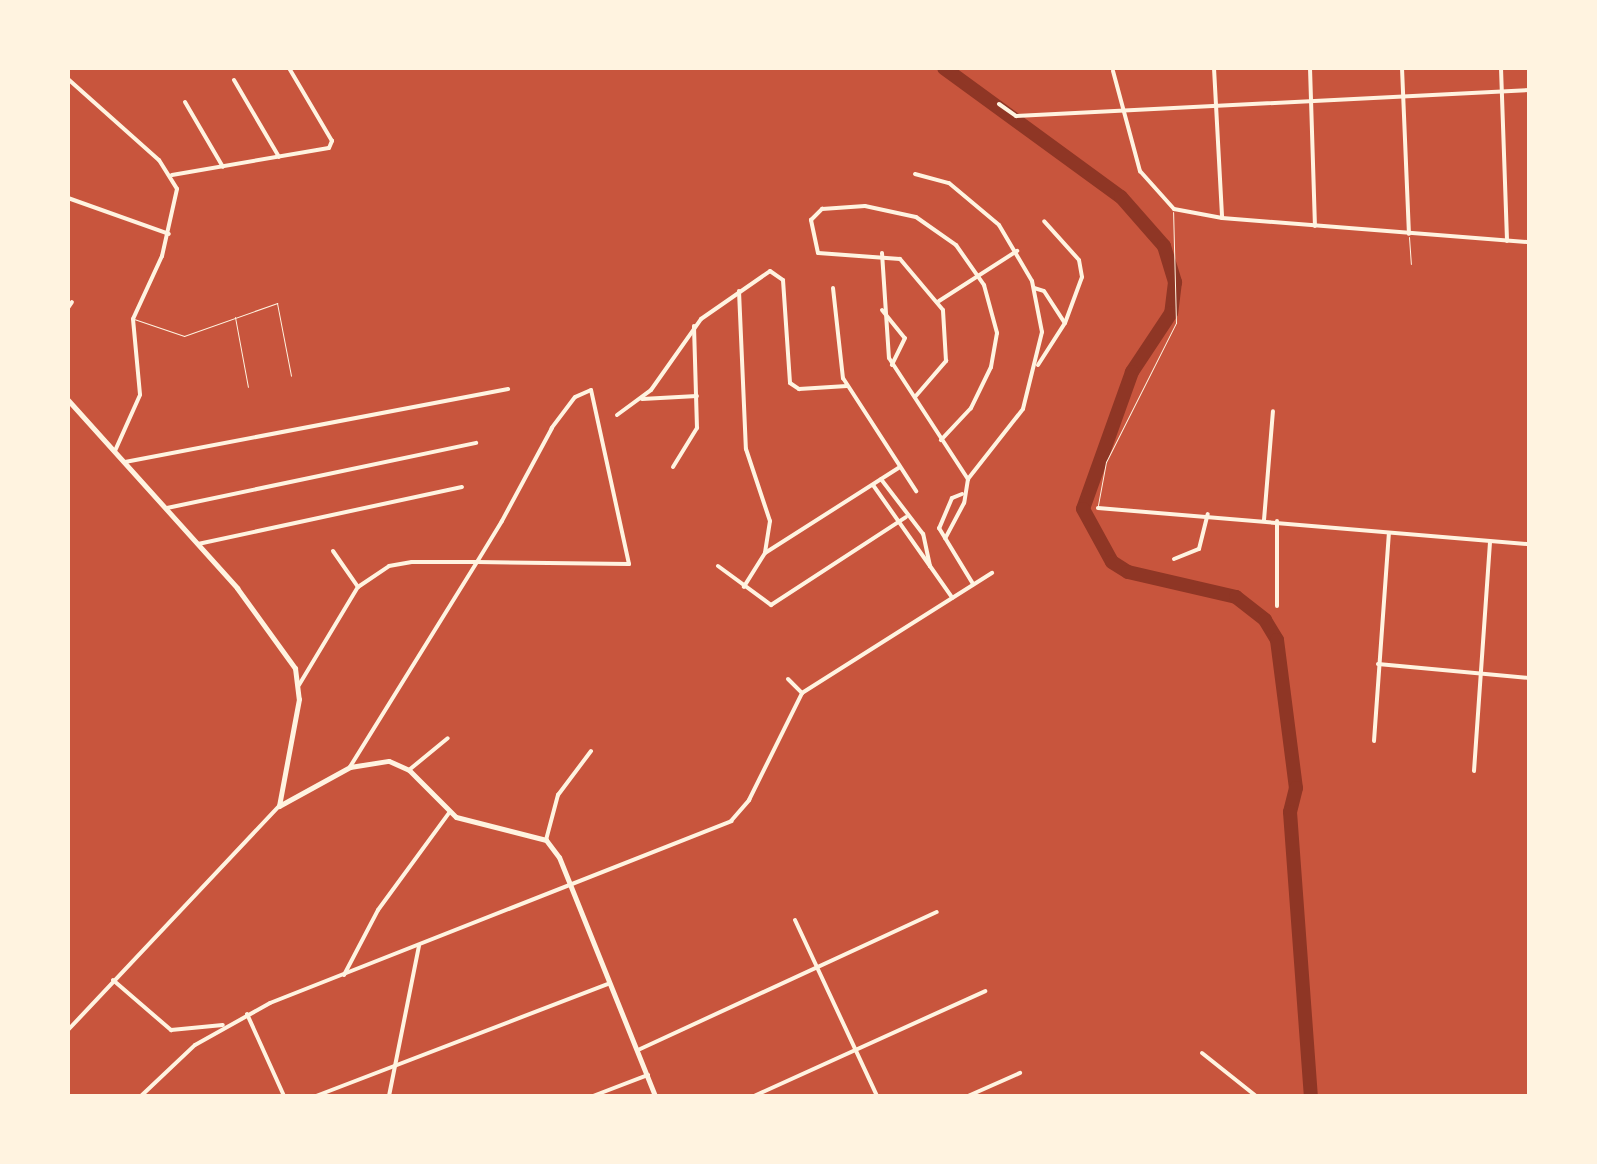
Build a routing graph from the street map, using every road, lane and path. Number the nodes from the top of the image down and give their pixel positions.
1 (289, 68) edge
2 (1214, 68) edge
3 (1310, 68) edge
4 (1402, 68) edge
5 (1500, 68) edge
6 (1113, 71) dead end
7 (68, 79) edge
8 (234, 80) dead end
9 (1530, 90) edge
10 (1502, 91) junction
11 (1403, 97) junction
12 (1312, 100) junction
13 (185, 102) dead end
14 (999, 104) dead end
15 (1218, 104) junction
16 (1119, 108) junction
17 (279, 157) junction
18 (223, 166) junction
19 (915, 174) dead end
20 (172, 175) junction
21 (68, 198) edge
22 (1174, 209) junction
23 (1222, 218) junction
24 (1044, 221) dead end
25 (1316, 226) junction
26 (169, 234) junction
27 (1409, 234) junction
28 (1507, 241) junction
29 (1530, 242) edge
30 (1018, 250) junction
31 (882, 253) junction
32 (1411, 264) dead end
33 (979, 274) junction
34 (834, 288) dead end
35 (1034, 288) junction
36 (739, 292) junction
37 (72, 302) dead end
38 (939, 302) junction
39 (68, 308) edge
40 (882, 310) junction
41 (235, 314) junction
42 (133, 318) junction
43 (1065, 322) junction
44 (694, 326) junction
45 (892, 365) junction
46 (1038, 366) junction
47 (291, 376) dead end
48 (847, 386) junction
49 (248, 387) dead end
50 (508, 389) dead end
51 (696, 396) junction
52 (915, 397) junction
53 (642, 399) junction
54 (68, 400) edge
55 (1274, 412) dead end
56 (617, 415) dead end
57 (941, 440) junction
58 (476, 443) dead end
59 (114, 452) junction
60 (124, 462) junction
61 (673, 467) dead end
62 (900, 468) junction
63 (968, 478) junction
64 (881, 480) junction
65 (873, 484) junction
66 (462, 487) dead end
67 (916, 491) dead end
68 (962, 494) junction
69 (1098, 508) joint
70 (166, 509) junction
71 (1208, 514) junction
72 (906, 517) junction
73 (1264, 520) junction
74 (1277, 521) junction
75 (898, 522) junction
76 (1388, 534) junction
77 (944, 538) junction
78 (926, 539) junction
79 (1490, 543) junction
80 (1529, 543) edge
81 (198, 544) junction
82 (914, 545) junction
83 (333, 550) dead end
84 (765, 553) junction
85 (1174, 559) dead end
86 (477, 562) junction
87 (718, 566) dead end
88 (930, 566) junction
89 (992, 572) dead end
90 (973, 584) junction
91 (358, 587) junction
92 (744, 587) junction
93 (952, 598) junction
94 (1277, 606) dead end
95 (1378, 664) junction
96 (1480, 671) junction
97 (1530, 678) edge
98 (788, 679) dead end
99 (299, 685) junction
100 (802, 693) junction
101 (448, 738) dead end
102 (1374, 742) dead end
103 (592, 751) dead end
104 (350, 767) junction
105 (409, 770) junction
106 (1474, 771) dead end
107 (279, 806) junction
108 (450, 813) junction
109 (546, 840) junction
110 (571, 888) junction
111 (937, 912) dead end
112 (795, 920) dead end
113 (419, 946) junction
114 (818, 967) junction
115 (344, 975) junction
116 (113, 980) junction
117 (610, 983) junction
118 (985, 991) dead end
119 (248, 1014) junction
120 (228, 1025) junction
121 (68, 1030) edge
122 (638, 1050) junction
123 (856, 1050) junction
124 (1202, 1053) dead end
125 (395, 1066) junction
126 (1020, 1073) dead end
127 (648, 1075) junction
128 (141, 1096) edge
129 (284, 1096) edge
130 (316, 1096) edge
131 (389, 1096) edge
132 (593, 1096) edge
133 (655, 1096) edge
134 (754, 1096) edge
135 (878, 1096) edge
136 (968, 1096) edge
137 (1256, 1096) edge

1 - 17 street
2 - 15 street
3 - 12 street
4 - 11 street
5 - 10 street
6 - 16 street
7 - 20 street
8 - 17 street
9 - 10 street
10 - 11 street
10 - 28 street
11 - 12 street
11 - 27 street
12 - 15 street
12 - 25 street
13 - 18 street
14 - 16 street
15 - 16 street
15 - 23 street
16 - 22 street
17 - 18 street
18 - 20 street
19 - 30 street
20 - 26 street
21 - 26 street
22 - 23 street
22 - 69 lane
23 - 25 street
24 - 43 street
25 - 27 street
26 - 42 street
27 - 28 street
27 - 32 lane
28 - 29 street
30 - 33 street
30 - 35 street
31 - 33 street
31 - 38 street
31 - 40 street
33 - 38 street
33 - 57 street
34 - 48 street
35 - 43 street
35 - 46 street
36 - 44 street
36 - 48 street
36 - 84 street
37 - 39 street
38 - 52 street
40 - 45 street
40 - 45 street
41 - 42 lane
41 - 47 lane
41 - 49 lane
42 - 59 street
43 - 46 street
44 - 51 street
44 - 53 street
45 - 52 street
46 - 63 street
48 - 62 street
50 - 60 street
51 - 53 street
51 - 61 street
52 - 57 street
53 - 56 street
54 - 59 street
55 - 73 street
57 - 63 street
58 - 70 street
59 - 60 street
60 - 70 street
62 - 64 street
62 - 67 street
63 - 68 street
64 - 65 street
64 - 72 street
65 - 75 street
65 - 84 street
66 - 81 street
68 - 77 street
68 - 77 street
69 - 71 street
70 - 81 street
71 - 73 street
71 - 85 street
72 - 75 street
72 - 78 street
73 - 74 street
74 - 76 street
74 - 94 street
75 - 82 street
75 - 92 street
76 - 79 street
76 - 95 street
77 - 90 street
78 - 82 street
78 - 88 street
79 - 80 street
79 - 96 street
81 - 99 street
82 - 88 street
83 - 91 street
84 - 92 street
86 - 86 street
86 - 91 street
86 - 104 street
87 - 92 street
88 - 93 street
89 - 90 street
90 - 93 street
91 - 99 street
93 - 100 street
95 - 96 street
95 - 102 street
96 - 97 street
96 - 106 street
98 - 100 street
99 - 107 street
100 - 110 street
101 - 105 street
103 - 109 street
104 - 105 street
104 - 107 street
105 - 108 street
107 - 116 street
108 - 109 street
108 - 115 street
109 - 110 street
110 - 113 street
110 - 117 street
111 - 114 street
112 - 114 street
113 - 115 street
113 - 125 street
114 - 122 street
114 - 123 street
115 - 119 street
116 - 120 street
116 - 121 street
117 - 122 street
117 - 125 street
118 - 123 street
119 - 120 street
119 - 129 street
120 - 128 street
122 - 127 street
123 - 134 street
123 - 135 street
124 - 137 street
125 - 130 street
125 - 131 street
126 - 136 street
127 - 132 street
127 - 133 street

